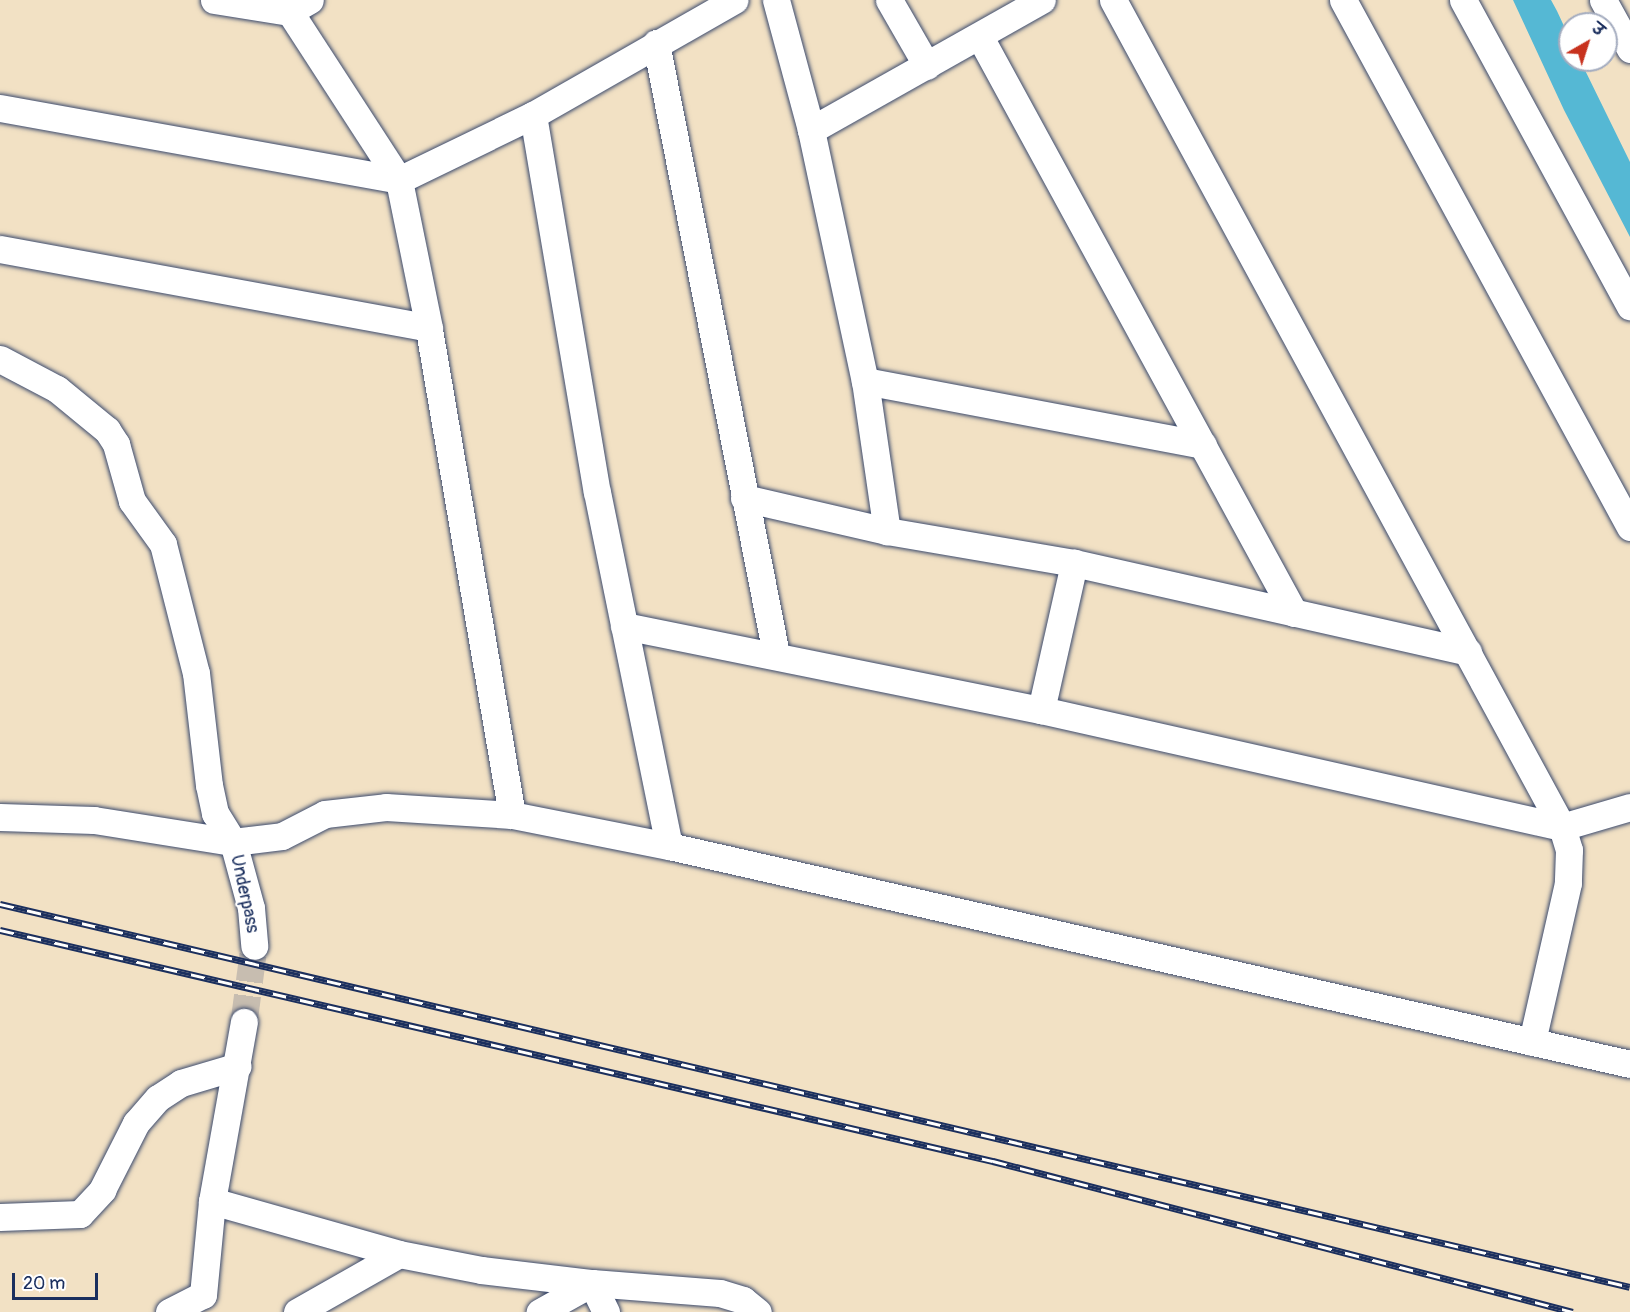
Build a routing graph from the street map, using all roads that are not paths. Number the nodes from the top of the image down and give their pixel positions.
1 (214, 0) edge
2 (735, 0) edge
3 (776, 0) edge
4 (889, 0) edge
5 (1042, 0) edge
6 (1113, 0) edge
7 (1343, 0) edge
8 (1463, 0) edge
9 (1603, 0) edge
10 (294, 4) edge
11 (980, 37) junction
12 (656, 43) junction
13 (1630, 47) edge
14 (927, 66) junction
15 (0, 108) edge
16 (532, 115) junction
17 (811, 130) junction
18 (399, 180) junction
19 (0, 249) edge
20 (1630, 306) edge
21 (429, 328) junction
22 (0, 359) edge
23 (865, 381) junction
24 (1203, 445) junction
25 (744, 498) junction
26 (1630, 527) edge
27 (887, 531) junction
28 (1074, 563) junction
29 (1294, 613) junction
30 (624, 626) junction
31 (1468, 652) junction
32 (776, 654) junction
33 (1041, 710) junction
34 (1630, 807) edge
35 (512, 815) junction
36 (0, 817) edge
37 (1562, 827) junction
38 (233, 842) junction
39 (669, 846) junction
40 (254, 946) tunnel mouth
41 (244, 1022) tunnel mouth
42 (1532, 1042) junction
43 (1630, 1064) edge
44 (238, 1066) junction
45 (213, 1201) junction
46 (0, 1217) edge
47 (399, 1254) junction
48 (592, 1283) junction
49 (208, 1303) edge
50 (169, 1312) edge
51 (297, 1312) edge
52 (540, 1312) edge
53 (606, 1312) edge
54 (758, 1312) edge

1 - 10 street
2 - 12 street
3 - 17 street
4 - 14 street
5 - 11 street
6 - 31 street
7 - 26 street
8 - 20 street
9 - 13 street
10 - 18 street
11 - 14 street
11 - 24 street
12 - 16 street
12 - 25 street
14 - 17 street
15 - 18 street
16 - 18 street
16 - 30 street
17 - 23 street
18 - 21 street
19 - 21 street
21 - 35 street
22 - 38 street, Underpass
23 - 24 street
23 - 27 street
24 - 29 street
25 - 27 street
25 - 32 street
27 - 28 street
28 - 29 street
28 - 33 street
29 - 31 street
30 - 32 street
30 - 39 street
31 - 37 street
32 - 33 street
33 - 37 street
34 - 37 street
35 - 38 street
35 - 39 street
36 - 38 street
37 - 42 street
38 - 40 street, Underpass
39 - 42 street
41 - 44 street
42 - 43 street
44 - 45 street
44 - 46 street
45 - 47 street
45 - 49 street
47 - 48 street
47 - 51 street
48 - 52 street
48 - 53 street
48 - 54 street
49 - 50 street

